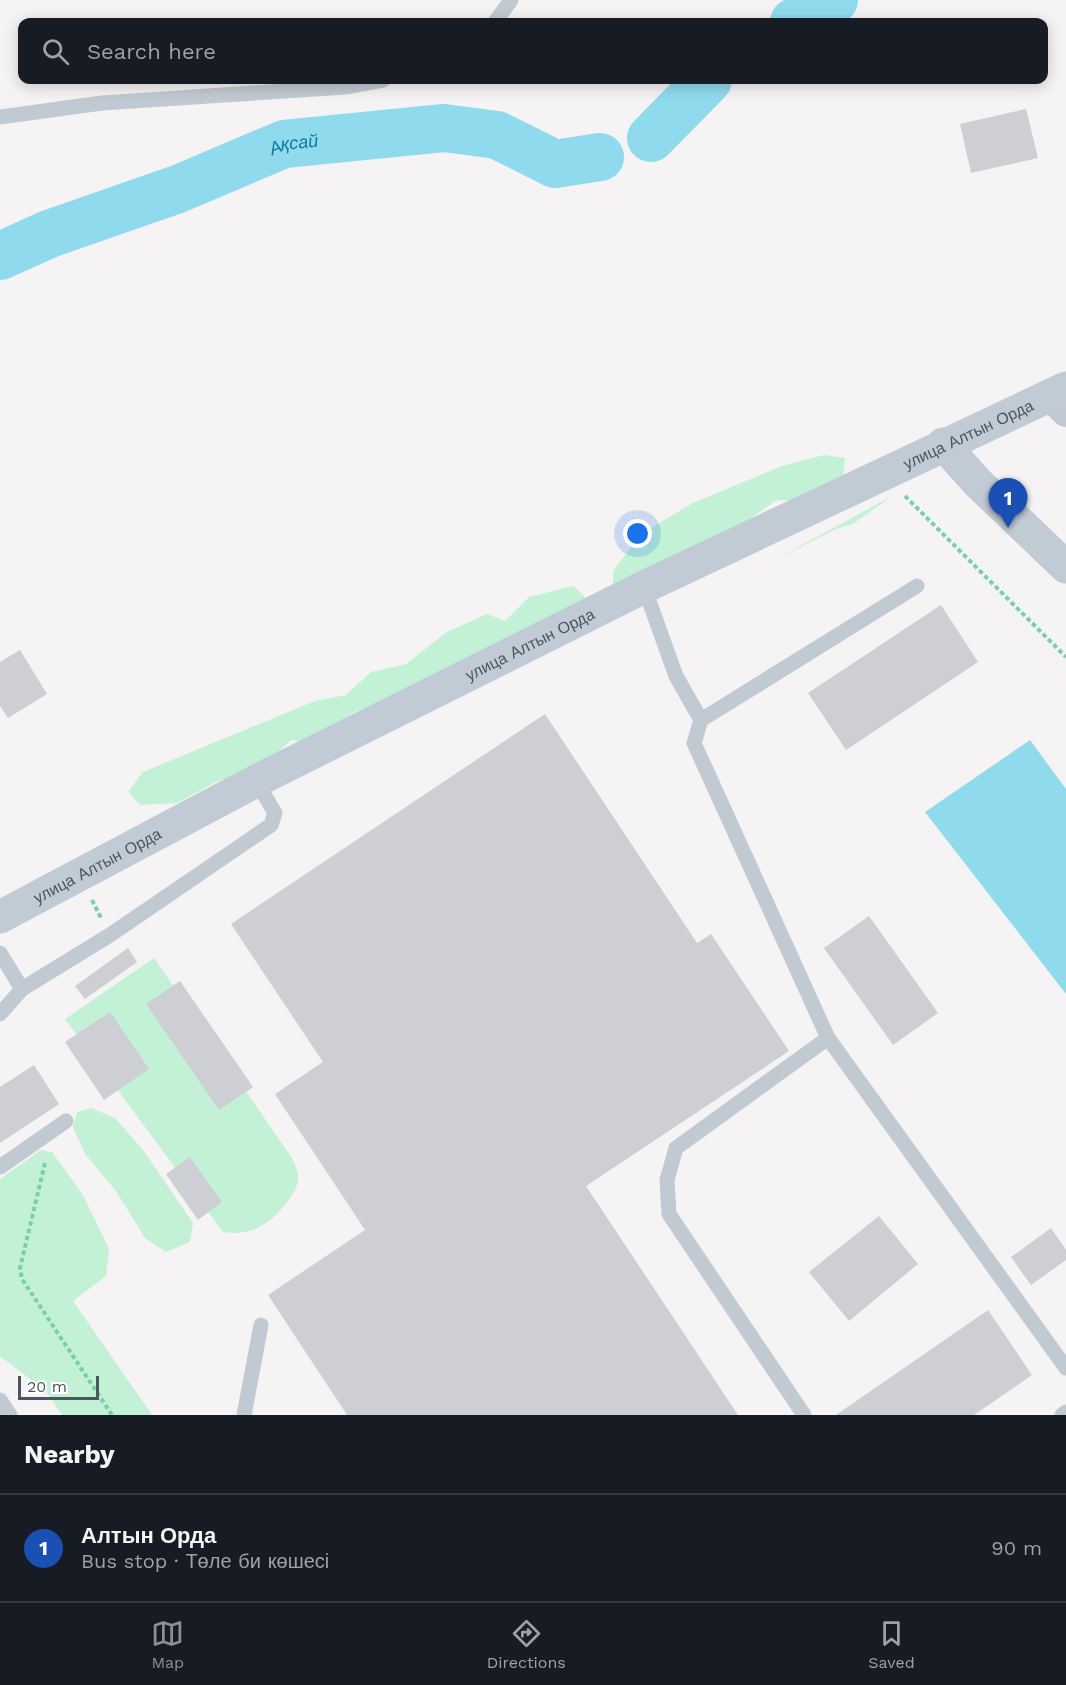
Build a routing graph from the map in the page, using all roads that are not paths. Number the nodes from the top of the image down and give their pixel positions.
1 (512, 0) edge
2 (498, 18) edge
3 (361, 84) edge
4 (0, 117) edge
5 (1060, 399) edge
6 (943, 444) junction
7 (1066, 567) edge
8 (917, 586) dead end
9 (644, 587) junction
10 (701, 720) junction
11 (256, 781) junction
12 (0, 916) edge
13 (0, 953) edge
14 (22, 989) junction
15 (0, 1014) edge
16 (828, 1038) junction
17 (66, 1121) dead end
18 (0, 1167) edge
19 (261, 1325) dead end
20 (1066, 1368) edge
21 (0, 1400) edge
22 (1066, 1412) edge
23 (10, 1415) edge
24 (244, 1415) edge
25 (804, 1415) edge
26 (1062, 1415) edge

1 - 2 lane
3 - 4 lane
5 - 6 main road, улица Алтын Орда
6 - 7 main road
6 - 9 main road, улица Алтын Орда
8 - 10 lane
9 - 10 lane
9 - 11 main road, улица Алтын Орда
10 - 16 lane
11 - 12 main road, улица Алтын Орда
11 - 14 lane
13 - 14 lane
14 - 15 lane
16 - 20 lane
16 - 25 lane
17 - 18 lane
19 - 24 lane
21 - 23 lane
22 - 26 lane

